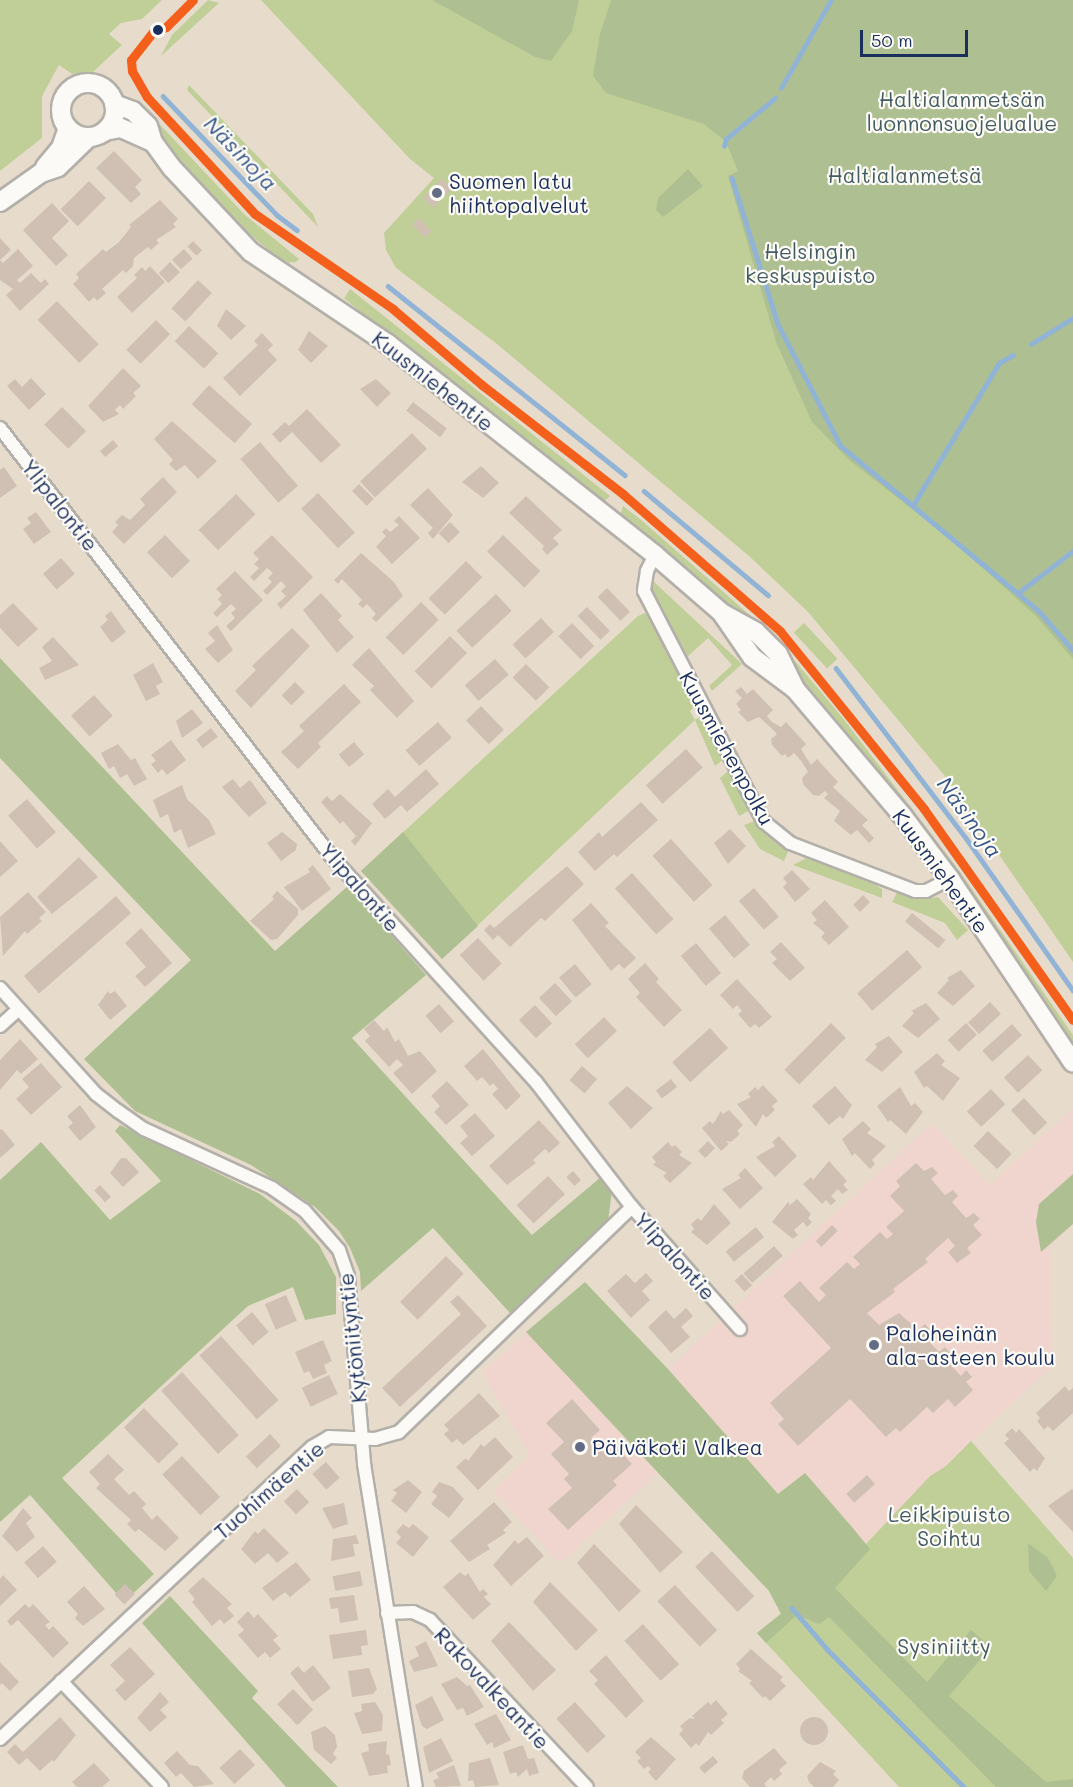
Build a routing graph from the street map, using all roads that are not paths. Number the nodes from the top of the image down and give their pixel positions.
1 (114, 104) junction
2 (68, 128) junction
3 (97, 134) junction
4 (153, 142) junction
5 (41, 173) junction
6 (0, 202) edge
7 (0, 428) edge
8 (656, 555) junction
9 (950, 879) junction
10 (0, 988) edge
11 (19, 1009) junction
12 (0, 1026) edge
13 (1073, 1063) edge
14 (632, 1207) junction
15 (740, 1329) dead end
16 (361, 1438) junction
17 (387, 1613) junction
18 (61, 1680) junction
19 (0, 1739) edge
20 (162, 1787) edge
21 (416, 1787) edge
22 (587, 1787) edge

1 - 2 main road
1 - 3 main road
1 - 4 main road, Kuusmiehentie
2 - 3 main road
2 - 5 main road
3 - 4 main road
3 - 5 main road
4 - 8 main road, Kuusmiehentie
5 - 6 main road
7 - 14 street, Ylipalontie
8 - 9 main road, Kuusmiehentie
8 - 9 street, Kuusmiehenpolku
9 - 13 main road, Kuusmiehentie
10 - 11 street, Kytöniityntie
11 - 12 street
11 - 16 street, Kytöniityntie
14 - 15 street, Ylipalontie
14 - 16 street, Tuohimäentie
16 - 17 street, Kytöniityntie
16 - 18 street, Tuohimäentie
17 - 21 street, Kytöniityntie
17 - 22 street, Rakovalkeantie
18 - 19 street, Tuohimäentie
18 - 20 street

